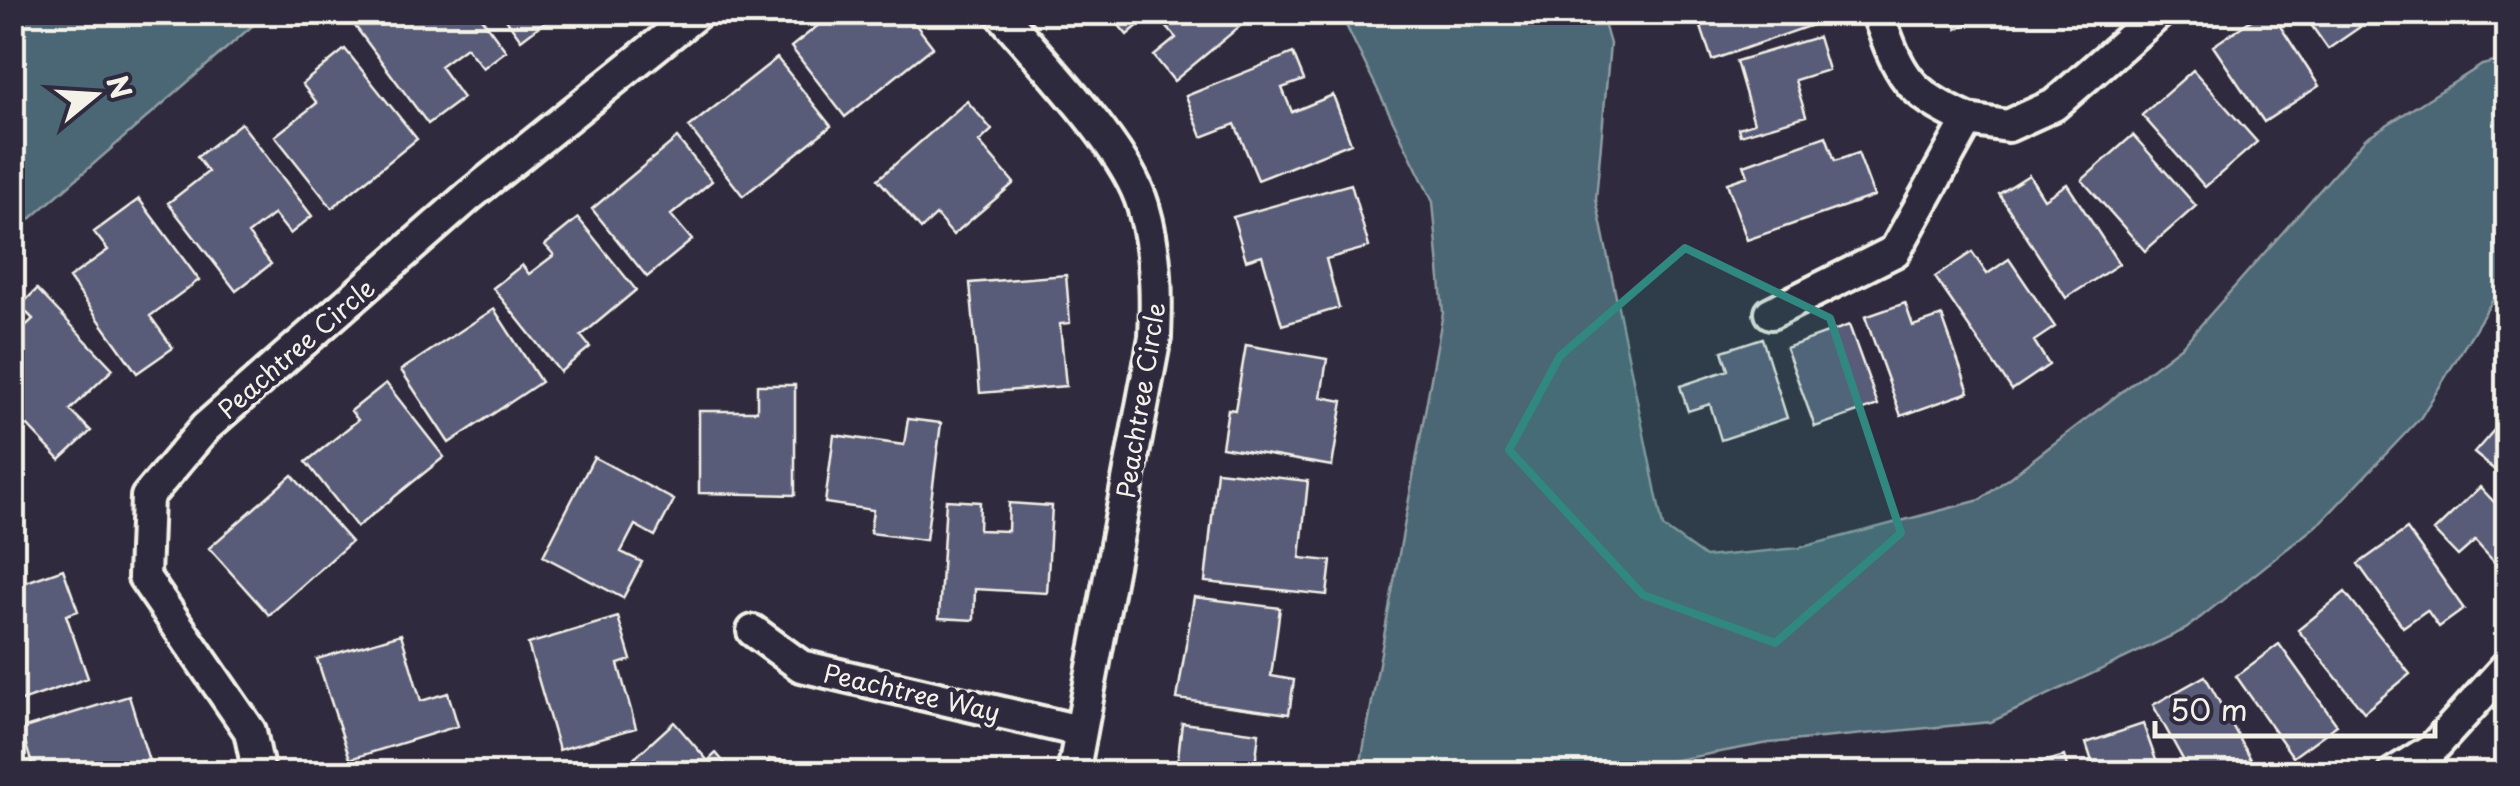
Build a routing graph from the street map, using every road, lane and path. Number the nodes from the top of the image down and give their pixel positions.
1 (698, 12) edge
2 (1000, 12) edge
3 (1878, 12) edge
4 (2160, 12) edge
5 (1968, 120) junction
6 (1771, 313) dead end
7 (753, 631) dead end
8 (2508, 665) edge
9 (1080, 731) junction
10 (259, 774) edge
11 (1072, 774) edge
12 (2393, 774) edge

1 - 10 street, Peachtree Circle
2 - 9 street, Peachtree Circle
3 - 5 street
4 - 5 street
5 - 6 street
7 - 9 street, Peachtree Way
8 - 12 street
9 - 11 street, Peachtree Circle

